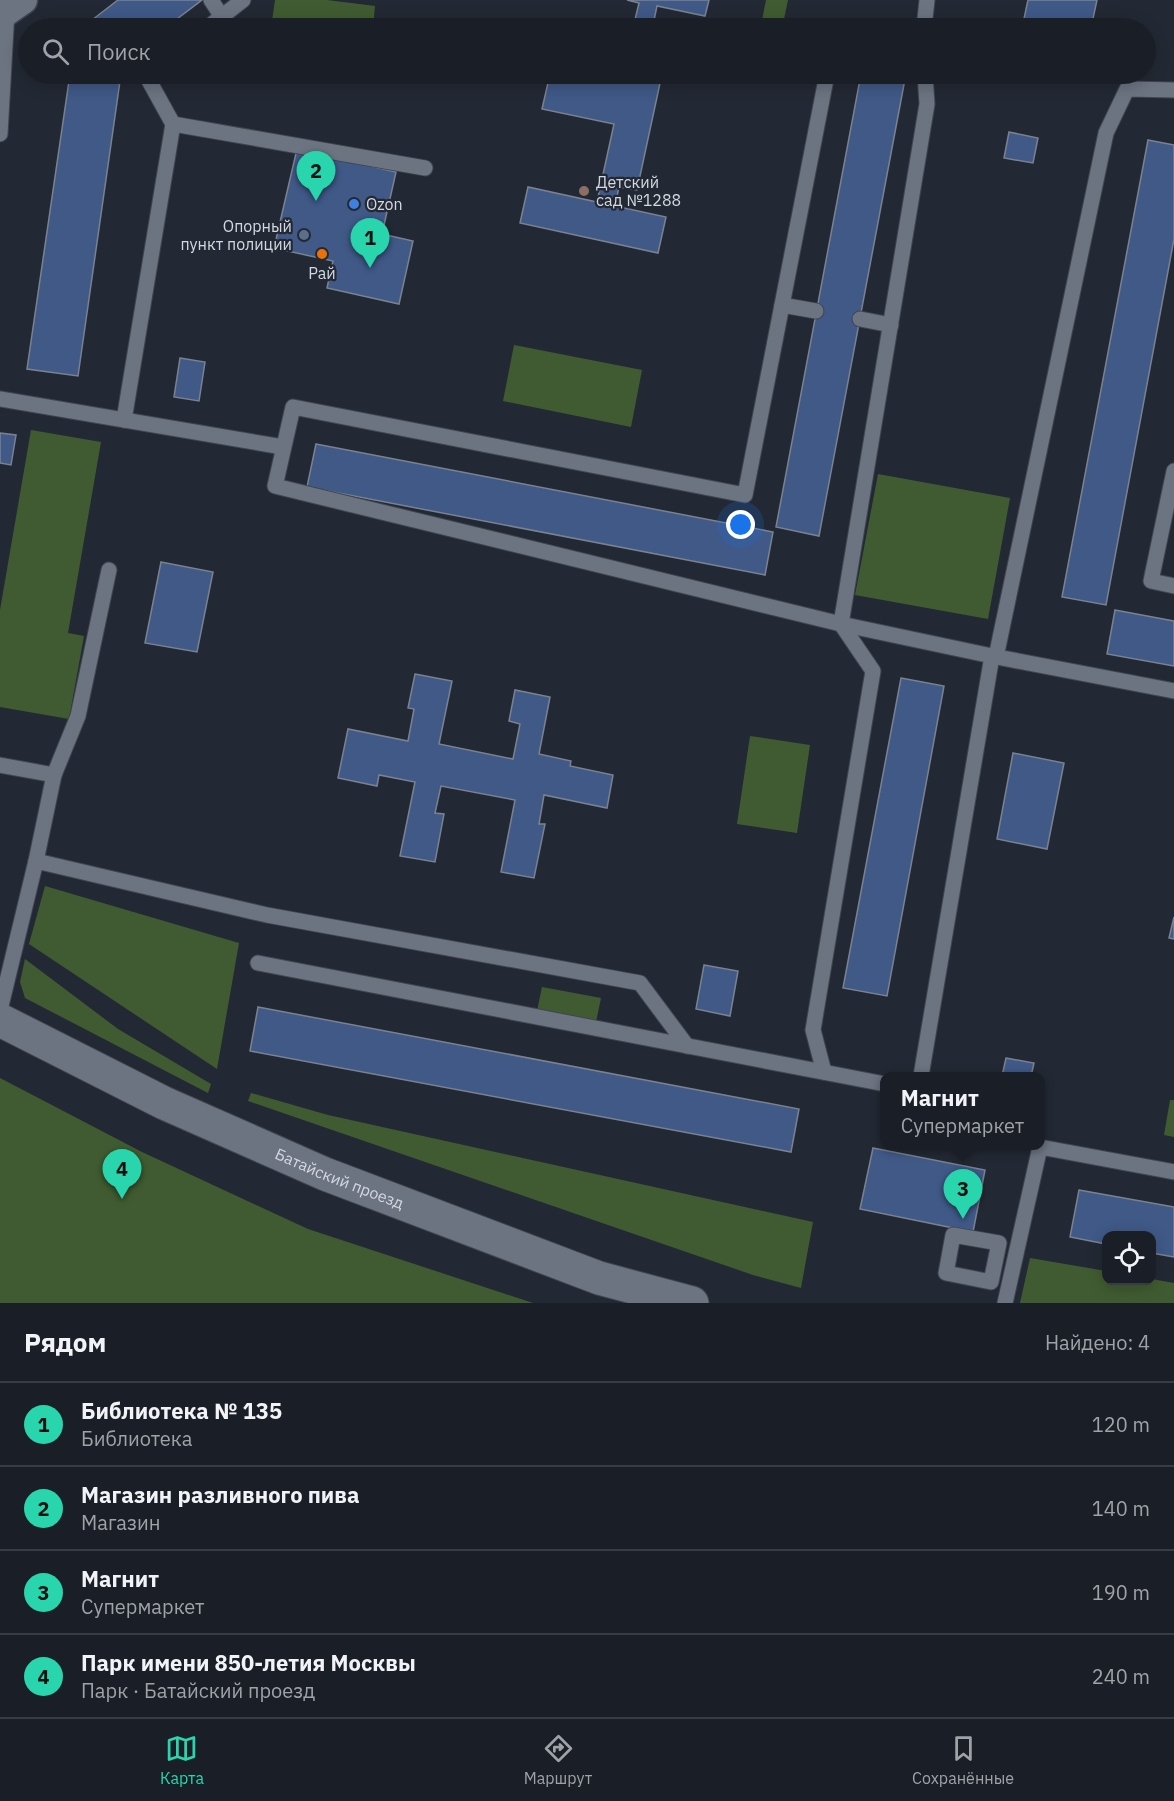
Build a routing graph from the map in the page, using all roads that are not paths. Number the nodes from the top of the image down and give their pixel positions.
1 (211, 0) edge
2 (243, 0) edge
3 (927, 0) edge
4 (10, 9) edge
5 (222, 17) joint
6 (925, 18) edge
7 (151, 84) edge
8 (825, 84) edge
9 (926, 84) edge
10 (1174, 90) edge
11 (173, 124) junction
12 (0, 134) edge
13 (424, 168) dead end
14 (782, 305) junction
15 (816, 311) dead end
16 (860, 319) dead end
17 (891, 325) junction
18 (0, 399) edge
19 (124, 420) junction
20 (283, 447) junction
21 (1174, 471) edge
22 (110, 570) dead end
23 (1174, 586) edge
24 (841, 624) junction
25 (994, 656) junction
26 (1174, 691) edge
27 (0, 765) edge
28 (54, 776) junction
29 (36, 861) junction
30 (258, 963) dead end
31 (0, 1011) edge
32 (0, 1020) edge
33 (687, 1046) junction
34 (824, 1072) junction
35 (922, 1072) edge
36 (880, 1083) edge
37 (1045, 1147) edge
38 (1039, 1150) edge
39 (1174, 1172) edge
40 (994, 1266) dead end
41 (1013, 1270) junction
42 (692, 1303) edge
43 (1005, 1303) edge

1 - 5 lane
2 - 5 lane
3 - 6 lane
4 - 12 lane
7 - 11 lane
8 - 14 lane
9 - 17 lane
10 - 25 lane
11 - 13 lane
11 - 19 lane
14 - 15 lane
14 - 20 lane
16 - 17 lane
17 - 24 lane
18 - 19 lane
19 - 20 lane
20 - 24 lane
21 - 23 lane
22 - 28 lane
24 - 25 lane
24 - 34 lane
25 - 26 lane
25 - 35 lane
27 - 28 lane
28 - 29 lane
29 - 31 lane
29 - 33 lane
30 - 33 lane
32 - 42 main road, Батайский проезд
33 - 34 lane
34 - 36 lane
37 - 39 lane
38 - 41 lane
40 - 41 lane
41 - 43 lane

